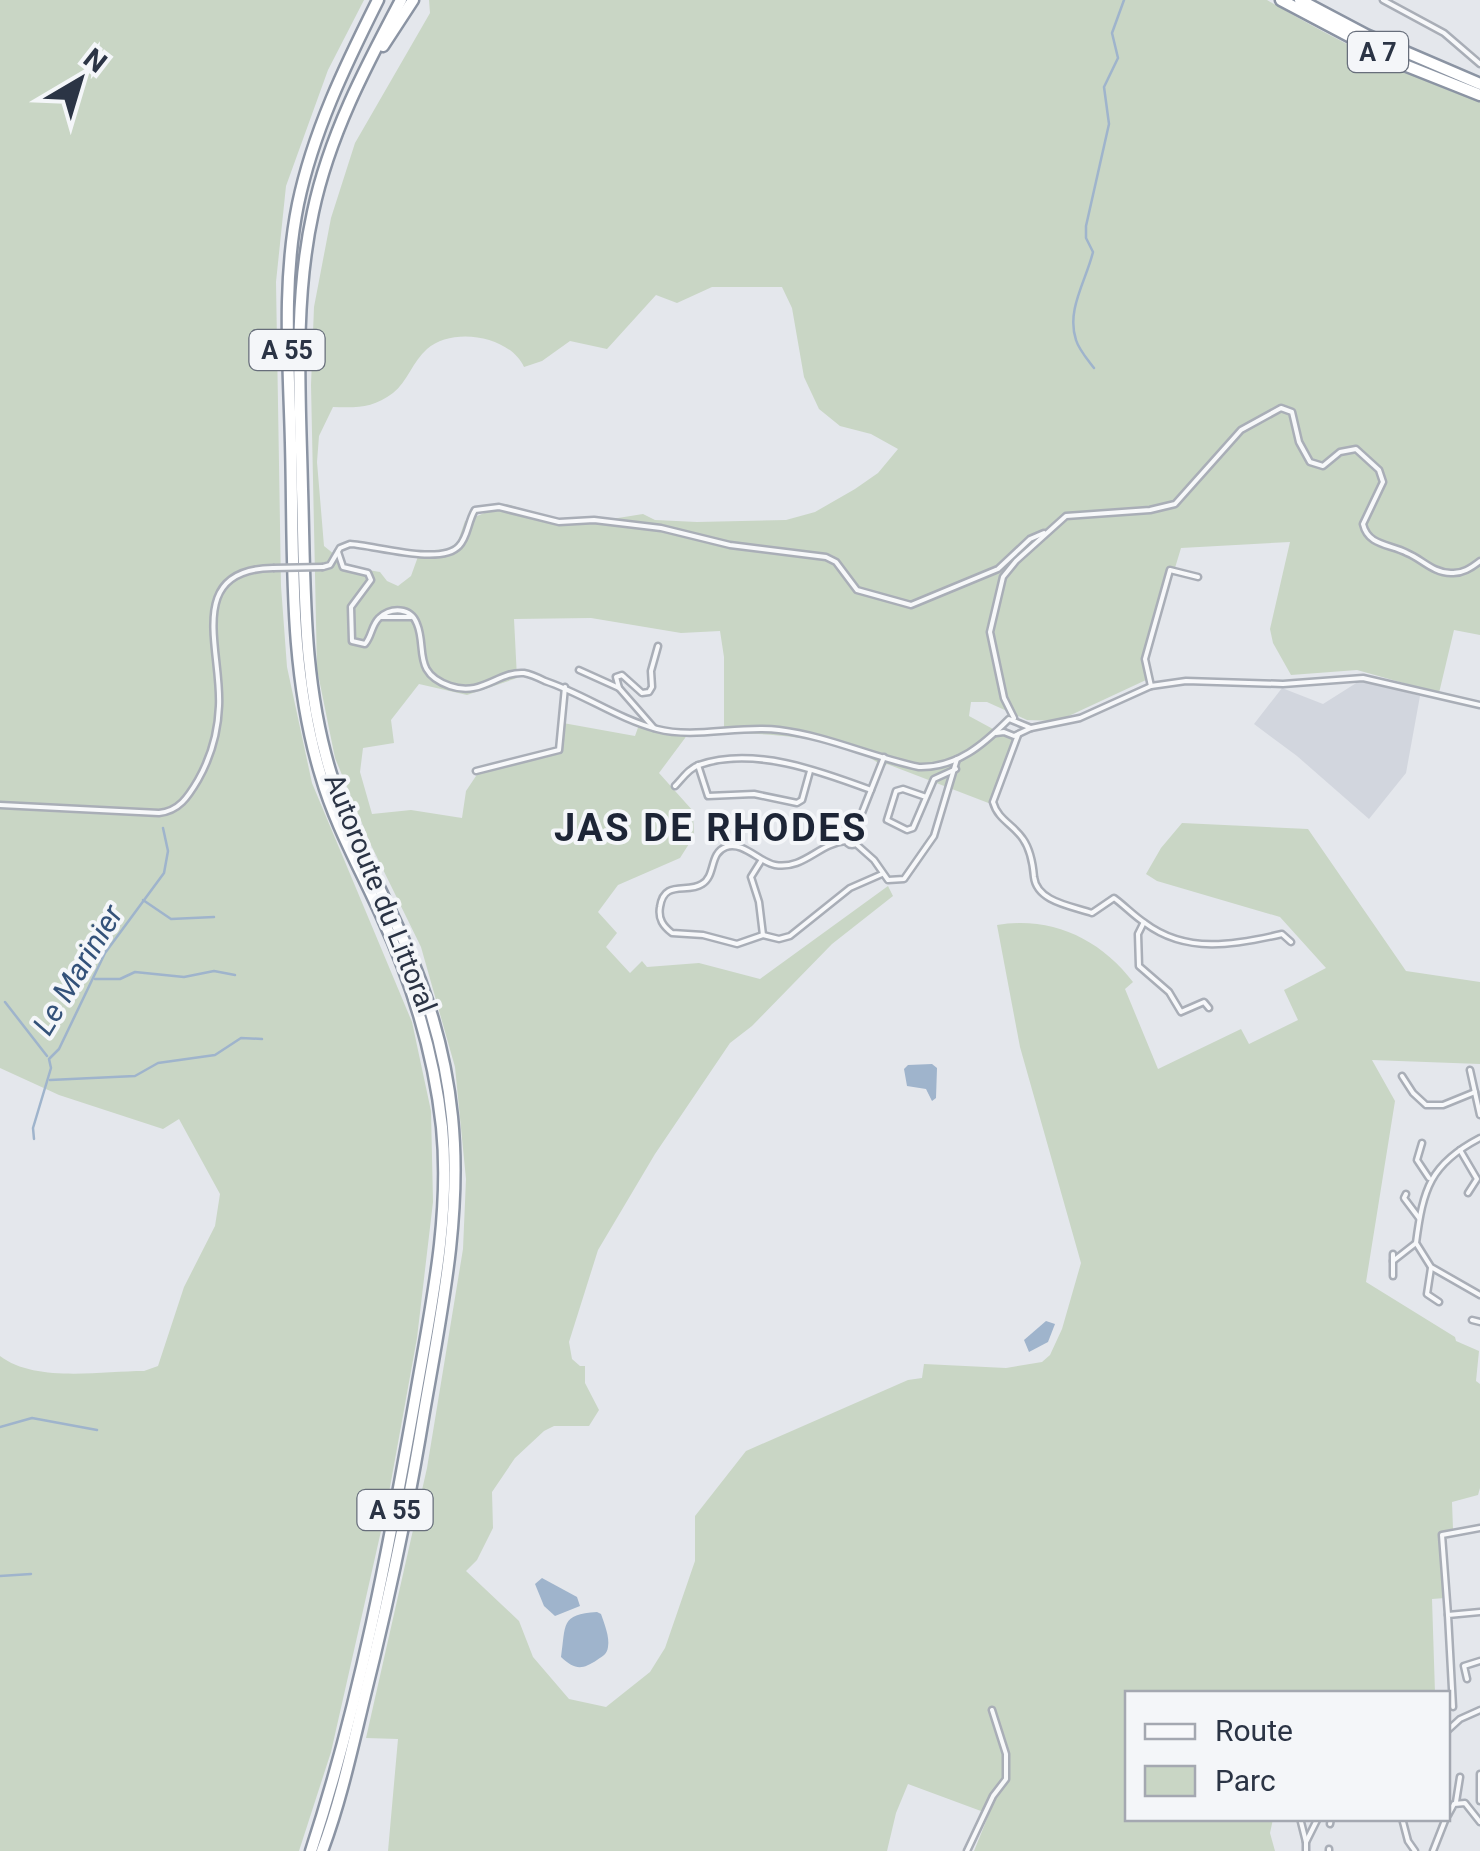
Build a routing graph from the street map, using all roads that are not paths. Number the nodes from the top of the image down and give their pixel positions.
1 (381, 0) edge
2 (401, 0) edge
3 (412, 0) edge
4 (1281, 0) edge
5 (1303, 0) edge
6 (1383, 0) edge
7 (1480, 64) edge
8 (1480, 84) edge
9 (1480, 95) edge
10 (352, 98) junction
11 (1048, 531) junction
12 (1030, 539) junction
13 (1024, 544) junction
14 (1036, 545) junction
15 (338, 552) junction
16 (1018, 558) junction
17 (1480, 562) edge
18 (1198, 577) dead end
19 (658, 646) dead end
20 (579, 670) dead end
21 (1151, 686) junction
22 (565, 687) junction
23 (619, 688) junction
24 (1480, 705) edge
25 (1015, 720) junction
26 (1004, 724) junction
27 (654, 728) junction
28 (1031, 728) junction
29 (1004, 732) junction
30 (996, 733) junction
31 (1016, 734) junction
32 (884, 757) junction
33 (957, 759) junction
34 (698, 765) junction
35 (956, 769) junction
36 (476, 770) dead end
37 (810, 771) junction
38 (675, 786) dead end
39 (871, 790) junction
40 (926, 797) junction
41 (0, 805) edge
42 (854, 833) junction
43 (846, 842) junction
44 (856, 844) junction
45 (761, 861) junction
46 (882, 874) junction
47 (1144, 923) junction
48 (764, 935) junction
49 (1292, 942) dead end
50 (1209, 1008) dead end
51 (1470, 1070) dead end
52 (1402, 1076) dead end
53 (1475, 1092) junction
54 (1479, 1104) edge
55 (1480, 1115) edge
56 (1480, 1138) edge
57 (1422, 1143) dead end
58 (1459, 1149) junction
59 (1478, 1178) edge
60 (1430, 1180) junction
61 (1468, 1193) dead end
62 (1402, 1207) dead end
63 (1419, 1218) junction
64 (1416, 1242) junction
65 (1431, 1267) junction
66 (1394, 1276) dead end
67 (1480, 1295) edge
68 (1439, 1302) dead end
69 (1480, 1528) edge
70 (1480, 1612) edge
71 (1448, 1615) junction
72 (1480, 1661) edge
73 (1467, 1679) dead end
74 (1453, 1706) dead end
75 (992, 1710) dead end
76 (1480, 1710) edge
77 (1450, 1728) edge
78 (1480, 1774) edge
79 (1460, 1777) dead end
80 (1480, 1800) edge
81 (1456, 1803) junction
82 (1450, 1812) edge
83 (1301, 1821) edge
84 (1316, 1821) edge
85 (1403, 1821) edge
86 (1445, 1821) edge
87 (1480, 1822) edge
88 (1306, 1842) junction
89 (311, 1851) edge
90 (322, 1851) edge
91 (967, 1851) edge
92 (1306, 1851) edge
93 (1415, 1851) edge
94 (1433, 1851) edge

1 - 89 highway, Autoroute du Littoral / A 55
2 - 10 highway, Autoroute du Littoral / A 55
3 - 10 highway
4 - 9 highway, A 7
5 - 8 highway, A 7
6 - 7 street
10 - 90 highway, Autoroute du Littoral / A 55
11 - 12 street
11 - 14 street
11 - 17 street
12 - 13 street
12 - 14 street
13 - 15 street
13 - 16 street
14 - 16 street
15 - 22 street
15 - 41 street, bridge
16 - 25 street
18 - 21 street
19 - 23 street
20 - 23 street
21 - 24 street
21 - 28 street
22 - 27 street
22 - 36 street
23 - 27 street
25 - 26 street
25 - 28 street
25 - 31 street
26 - 29 street
26 - 30 street
27 - 32 street
28 - 31 street
29 - 30 street
29 - 31 street
30 - 33 street
31 - 47 street
32 - 33 street
32 - 39 street
33 - 35 street
34 - 37 street
34 - 37 street
34 - 38 street
35 - 40 street
35 - 46 street
37 - 39 street
39 - 42 street
40 - 40 street
42 - 43 street
42 - 44 street
43 - 44 street
43 - 45 street
44 - 46 street
45 - 48 street
45 - 48 street
46 - 48 street
47 - 49 street
47 - 50 street
51 - 53 street
52 - 53 street
53 - 54 street
54 - 55 street
56 - 58 street
57 - 60 street
58 - 59 street
58 - 60 street
59 - 61 street
60 - 63 street
62 - 63 street
63 - 64 street
64 - 65 street
64 - 66 street
65 - 67 street
65 - 68 street
69 - 71 street
70 - 71 street
71 - 74 street
72 - 73 street
75 - 91 street
76 - 77 street
78 - 80 street
79 - 81 street
81 - 82 street
81 - 87 street
83 - 88 street
84 - 88 street
85 - 93 street
86 - 94 street
88 - 92 street

